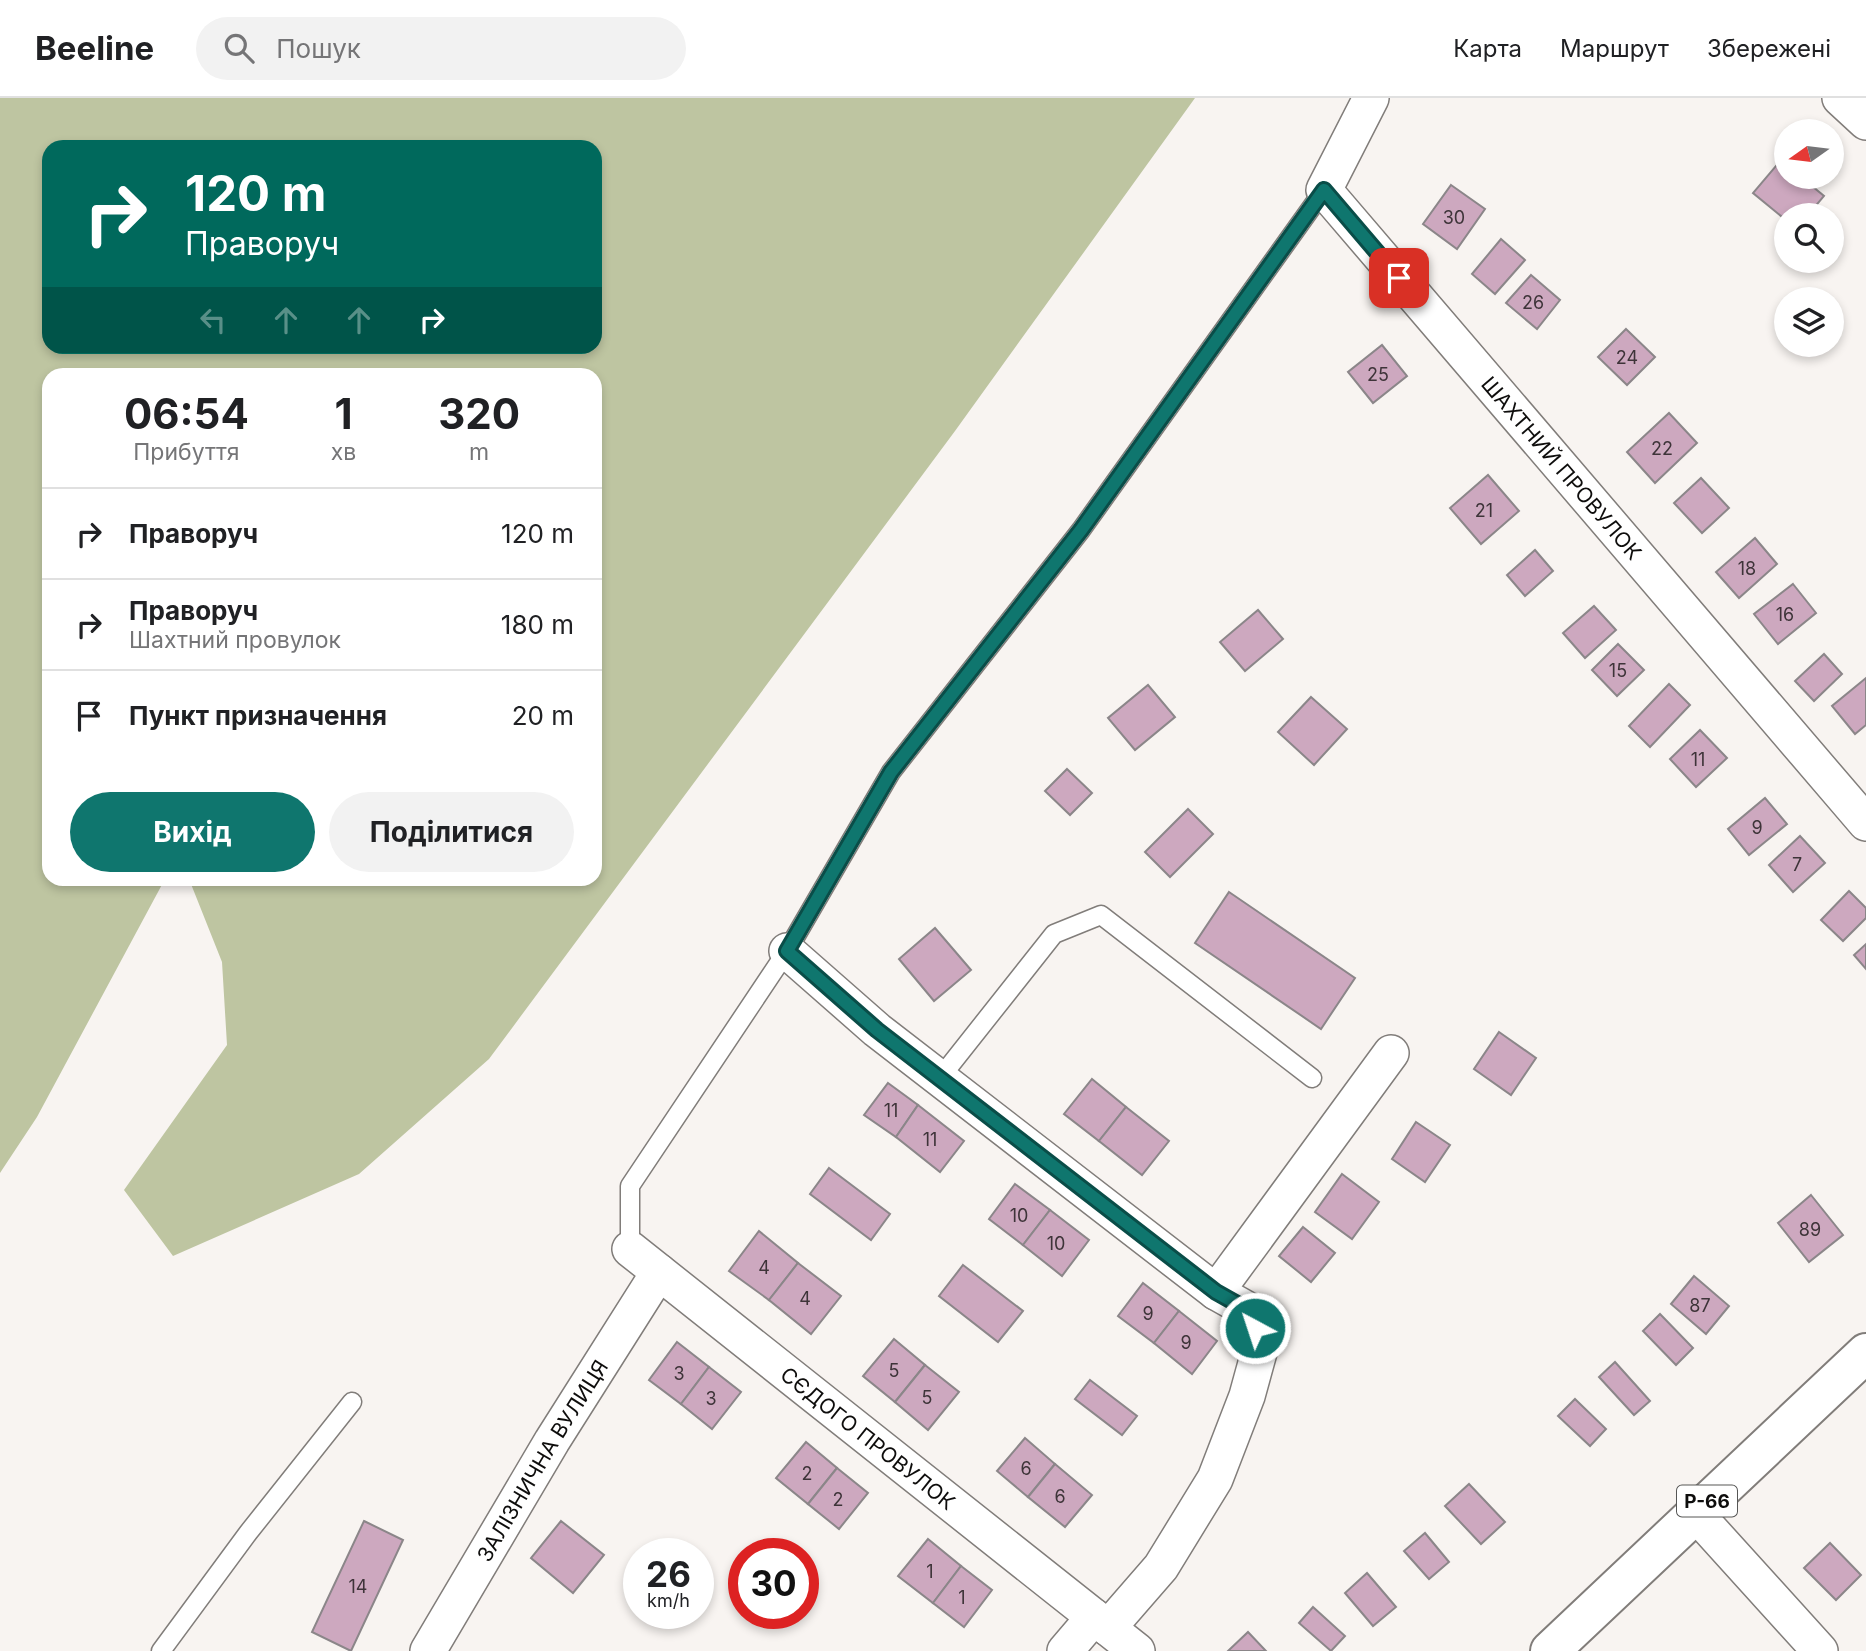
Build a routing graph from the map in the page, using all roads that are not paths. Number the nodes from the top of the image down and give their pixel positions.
1 (1371, 98) edge
2 (1840, 98) edge
3 (1866, 122) edge
4 (1324, 190) junction
5 (1866, 823) edge
6 (787, 951) junction
7 (1391, 1053) dead end
8 (940, 1078) junction
9 (1312, 1078) dead end
10 (630, 1248) joint
11 (659, 1272) junction
12 (1216, 1292) junction
13 (1866, 1353) edge
14 (352, 1402) dead end
15 (1695, 1513) junction
16 (1101, 1622) junction
17 (161, 1651) edge
18 (428, 1651) edge
19 (1065, 1651) edge
20 (1137, 1651) edge
21 (1550, 1651) edge
22 (1820, 1651) edge

1 - 4 street
2 - 3 street
4 - 5 street, ШАХТНИЙ ПРОВУЛОК
4 - 6 lane
6 - 8 street
6 - 10 lane
7 - 12 street
8 - 9 lane
8 - 12 street
10 - 11 street, СЄДОГО ПРОВУЛОК
11 - 16 street, СЄДОГО ПРОВУЛОК
11 - 18 street, ЗАЛІЗНИЧНА ВУЛИЦЯ
12 - 16 street
13 - 15 main road, Р-66
14 - 17 lane
15 - 21 main road, Р-66
15 - 22 street
16 - 19 street
16 - 20 street, СЄДОГО ПРОВУЛОК

